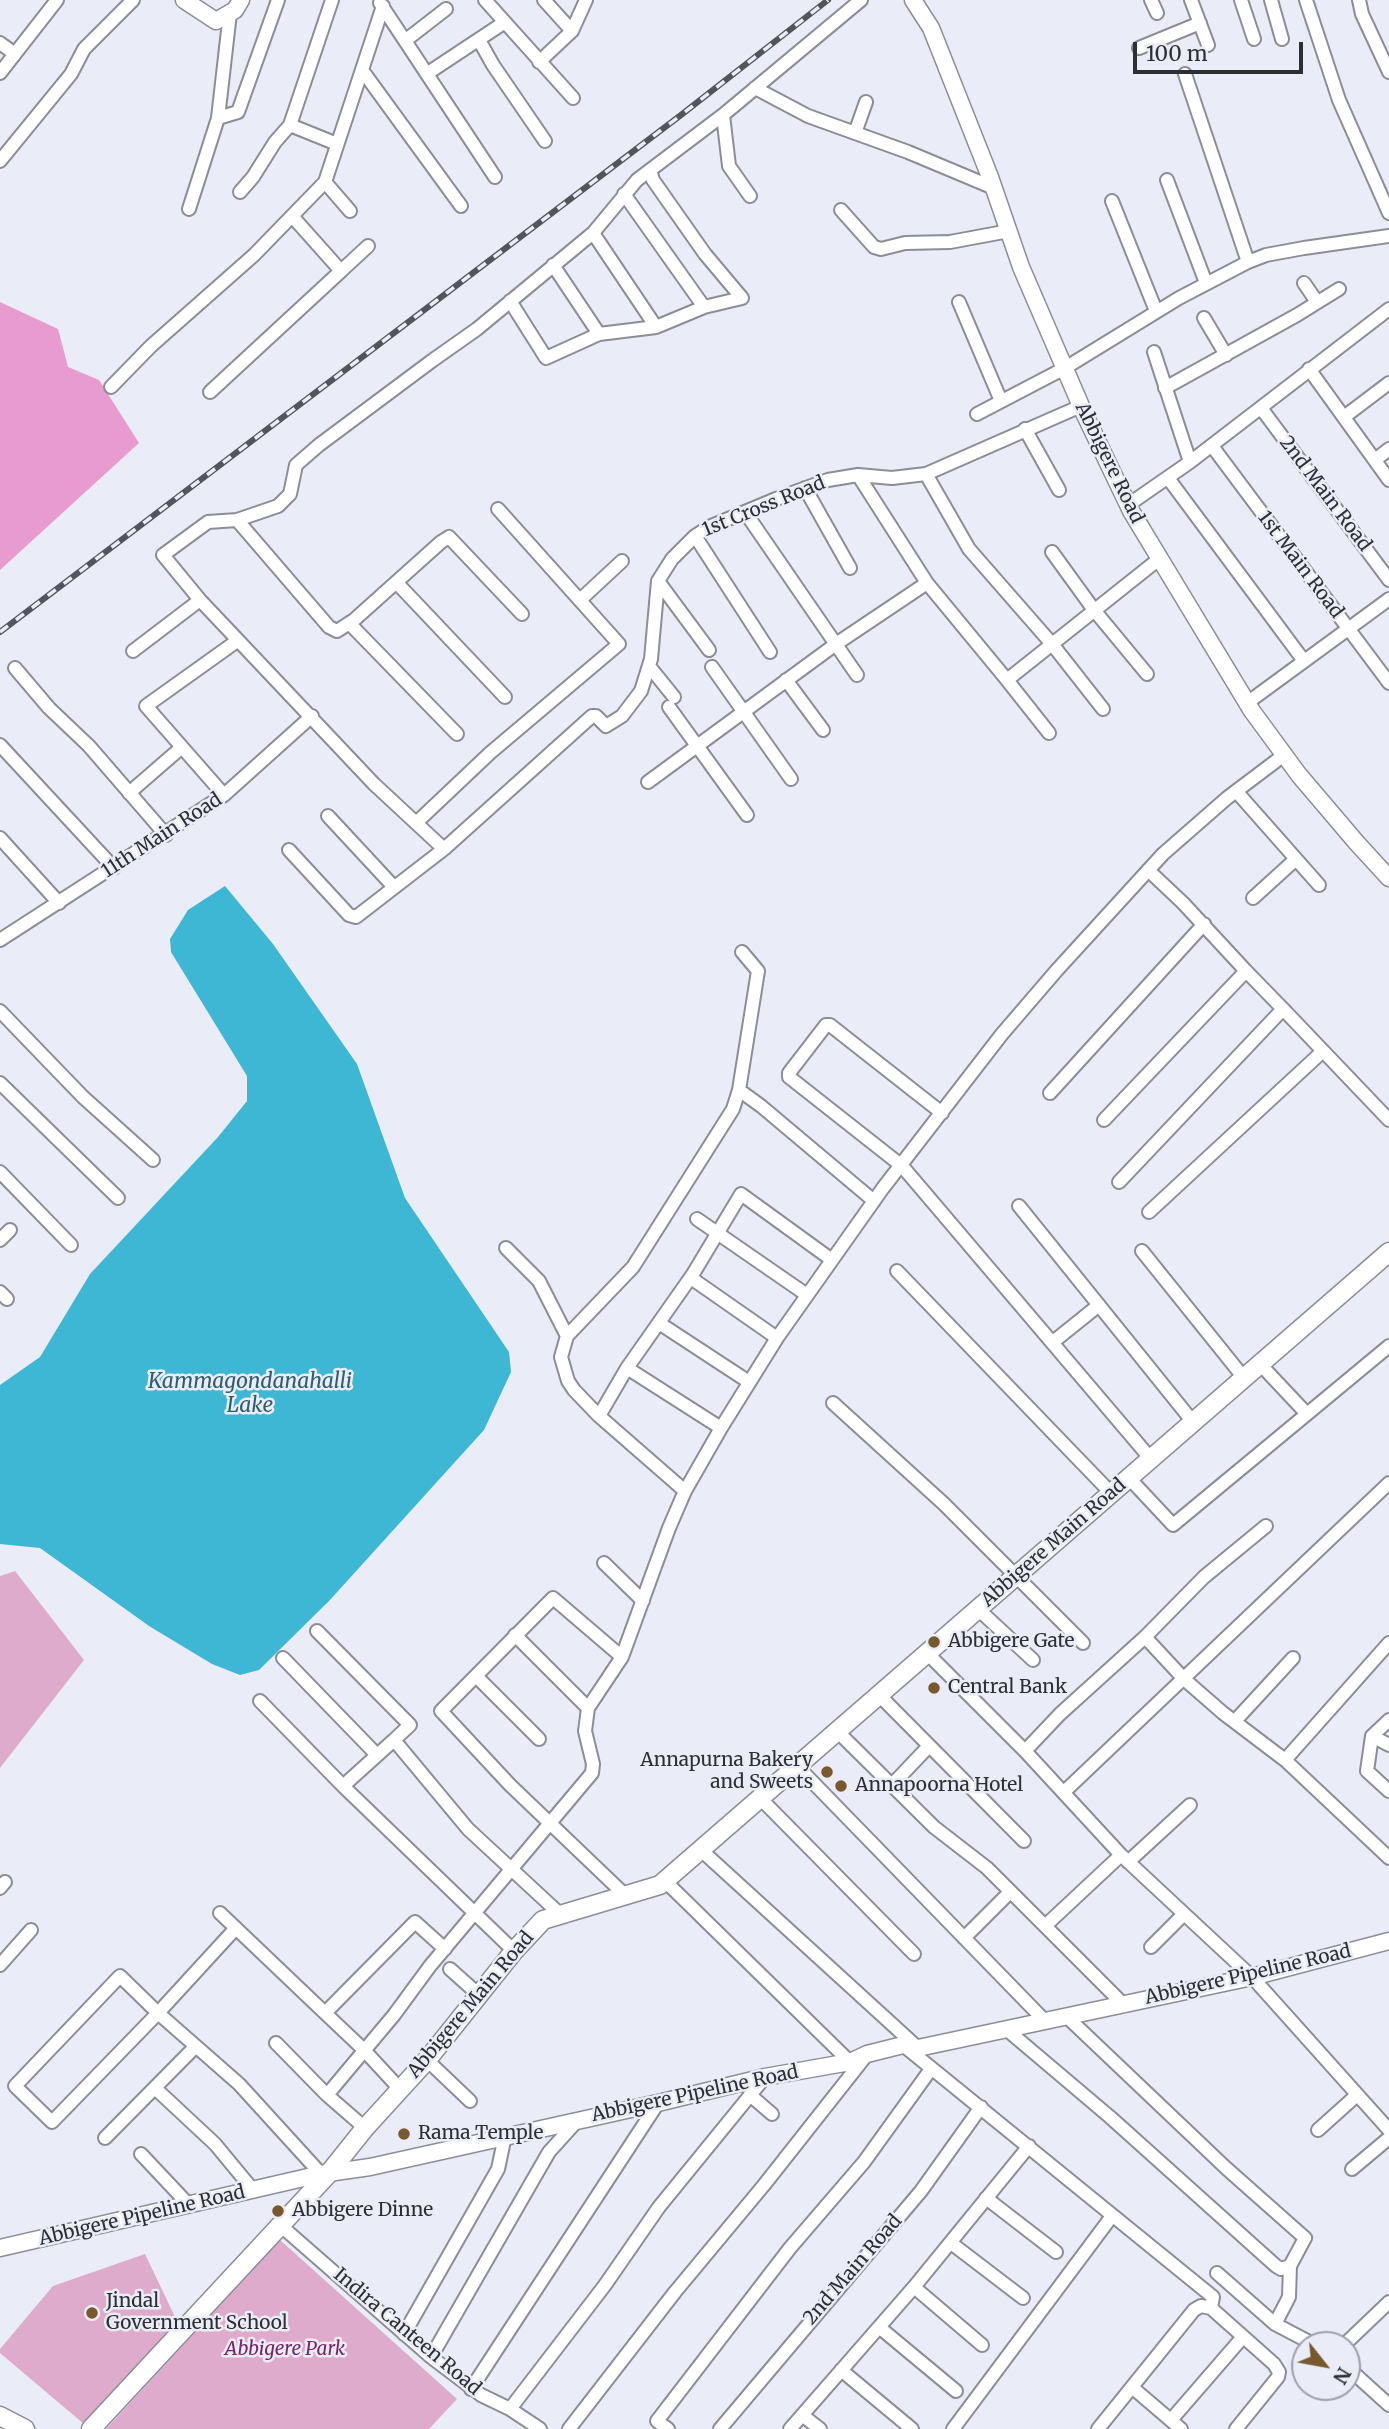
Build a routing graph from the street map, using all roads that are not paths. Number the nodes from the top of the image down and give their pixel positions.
1 (57, 0) edge
2 (133, 0) edge
3 (184, 0) edge
4 (278, 0) edge
5 (332, 0) edge
6 (485, 0) edge
7 (544, 0) edge
8 (861, 0) edge
9 (913, 0) edge
10 (1151, 0) edge
11 (1191, 0) edge
12 (1241, 0) edge
13 (1271, 0) edge
14 (1306, 0) edge
15 (1359, 0) edge
16 (581, 2) edge
17 (380, 3) edge
18 (236, 6) edge
19 (446, 9) dead end
20 (1157, 13) dead end
21 (505, 22) junction
22 (1200, 23) junction
23 (572, 31) junction
24 (1254, 39) dead end
25 (1282, 39) dead end
26 (406, 40) junction
27 (480, 40) junction
28 (0, 43) edge
29 (1208, 45) dead end
30 (1139, 48) dead end
31 (15, 54) junction
32 (538, 62) junction
33 (362, 70) junction
34 (1389, 72) edge
35 (0, 73) edge
36 (428, 73) junction
37 (1185, 74) dead end
38 (755, 88) junction
39 (573, 98) dead end
40 (866, 102) dead end
41 (723, 115) junction
42 (218, 118) junction
43 (290, 125) junction
44 (855, 133) junction
45 (545, 141) dead end
46 (337, 144) junction
47 (0, 161) edge
48 (650, 170) junction
49 (495, 177) dead end
50 (1167, 180) dead end
51 (325, 182) junction
52 (994, 188) junction
53 (240, 192) dead end
54 (624, 194) junction
55 (750, 196) dead end
56 (1112, 201) dead end
57 (461, 206) dead end
58 (189, 209) dead end
59 (841, 210) dead end
60 (349, 211) dead end
61 (1389, 213) edge
62 (292, 216) junction
63 (1009, 231) junction
64 (593, 233) junction
65 (1389, 236) edge
66 (368, 246) dead end
67 (1248, 262) junction
68 (553, 265) junction
69 (341, 271) junction
70 (1206, 283) junction
71 (1304, 283) dead end
72 (1339, 289) dead end
73 (510, 301) junction
74 (959, 302) dead end
75 (1317, 302) junction
76 (704, 307) junction
77 (1389, 309) edge
78 (1156, 311) junction
79 (1204, 318) dead end
80 (656, 327) junction
81 (599, 334) junction
82 (1154, 352) dead end
83 (1226, 355) junction
84 (1065, 368) junction
85 (1309, 369) junction
86 (1389, 383) edge
87 (111, 387) dead end
88 (1165, 388) junction
89 (210, 392) dead end
90 (1001, 401) junction
91 (1081, 406) junction
92 (1261, 408) junction
93 (977, 414) dead end
94 (1344, 417) junction
95 (1026, 429) junction
96 (1212, 446) junction
97 (1389, 449) edge
98 (1375, 460) junction
99 (1190, 462) junction
100 (926, 474) junction
101 (858, 475) junction
102 (1168, 478) junction
103 (1389, 480) edge
104 (805, 488) junction
105 (1059, 490) dead end
106 (1128, 505) junction
107 (498, 509) dead end
108 (746, 512) junction
109 (237, 520) junction
110 (695, 536) junction
111 (1052, 552) dead end
112 (1159, 559) junction
113 (622, 561) dead end
114 (850, 568) dead end
115 (1389, 580) edge
116 (658, 581) junction
117 (396, 582) junction
118 (927, 583) junction
119 (1389, 599) edge
120 (200, 600) junction
121 (580, 600) junction
122 (1094, 610) junction
123 (522, 614) dead end
124 (349, 623) junction
125 (1348, 629) junction
126 (237, 641) junction
127 (836, 644) junction
128 (1052, 644) junction
129 (709, 650) dead end
130 (133, 651) dead end
131 (770, 652) dead end
132 (1304, 661) junction
133 (649, 666) junction
134 (712, 667) dead end
135 (15, 668) dead end
136 (1147, 674) dead end
137 (858, 675) dead end
138 (786, 680) junction
139 (1007, 680) junction
140 (1389, 684) edge
141 (505, 697) dead end
142 (1247, 703) junction
143 (1103, 709) dead end
144 (743, 712) junction
145 (312, 716) junction
146 (823, 730) dead end
147 (1049, 733) dead end
148 (457, 734) dead end
149 (0, 745) edge
150 (697, 746) junction
151 (182, 747) junction
152 (1284, 755) junction
153 (791, 779) dead end
154 (648, 782) dead end
155 (1236, 791) junction
156 (130, 793) junction
157 (224, 795) junction
158 (747, 815) dead end
159 (328, 816) dead end
160 (416, 823) junction
161 (166, 835) junction
162 (0, 838) edge
163 (444, 849) junction
164 (289, 850) dead end
165 (1296, 859) junction
166 (114, 868) junction
167 (1148, 870) junction
168 (1389, 878) edge
169 (1319, 885) dead end
170 (393, 886) junction
171 (1253, 898) dead end
172 (59, 903) junction
173 (1203, 924) junction
174 (0, 940) edge
175 (742, 952) dead end
176 (1246, 971) junction
177 (1283, 1009) junction
178 (0, 1011) edge
179 (1323, 1051) junction
180 (0, 1083) edge
181 (739, 1090) junction
182 (1050, 1093) dead end
183 (942, 1113) junction
184 (1104, 1119) dead end
185 (1389, 1120) edge
186 (153, 1160) dead end
187 (902, 1166) junction
188 (0, 1172) edge
189 (1119, 1182) dead end
190 (118, 1198) dead end
191 (874, 1201) junction
192 (1018, 1206) dead end
193 (1149, 1212) dead end
194 (697, 1219) dead end
195 (10, 1230) dead end
196 (718, 1233) junction
197 (0, 1240) edge
198 (71, 1245) dead end
199 (506, 1248) dead end
200 (1142, 1251) dead end
201 (1389, 1252) edge
202 (832, 1260) junction
203 (897, 1271) dead end
204 (691, 1278) junction
205 (807, 1295) junction
206 (1100, 1305) junction
207 (659, 1323) junction
208 (567, 1336) junction
209 (777, 1338) junction
210 (1053, 1342) junction
211 (1389, 1346) edge
212 (1260, 1364) junction
213 (627, 1368) junction
214 (1244, 1378) junction
215 (749, 1382) junction
216 (833, 1403) dead end
217 (1307, 1413) junction
218 (599, 1416) junction
219 (1193, 1422) junction
220 (720, 1428) junction
221 (1151, 1459) junction
222 (1129, 1478) junction
223 (1389, 1483) edge
224 (685, 1491) junction
225 (1111, 1493) junction
226 (1265, 1526) dead end
227 (604, 1563) dead end
228 (1016, 1575) junction
229 (643, 1601) junction
230 (978, 1609) junction
231 (317, 1632) dead end
232 (515, 1635) junction
233 (1145, 1637) junction
234 (1083, 1643) dead end
235 (1389, 1643) edge
236 (928, 1653) junction
237 (622, 1657) junction
238 (283, 1658) dead end
239 (1293, 1658) dead end
240 (1032, 1660) dead end
241 (476, 1676) junction
242 (1184, 1679) junction
243 (879, 1695) junction
244 (260, 1701) dead end
245 (588, 1708) junction
246 (1389, 1720) edge
247 (1235, 1721) junction
248 (837, 1731) junction
249 (1372, 1736) junction
250 (538, 1739) dead end
251 (394, 1740) junction
252 (1389, 1745) edge
253 (929, 1746) junction
254 (1025, 1751) junction
255 (377, 1755) junction
256 (1285, 1760) junction
257 (797, 1766) junction
258 (892, 1785) junction
259 (343, 1786) junction
260 (1389, 1791) edge
261 (1064, 1792) junction
262 (760, 1798) junction
263 (1190, 1805) dead end
264 (550, 1822) junction
265 (1024, 1841) dead end
266 (701, 1850) junction
267 (1389, 1858) edge
268 (1124, 1859) junction
269 (512, 1870) junction
270 (665, 1881) junction
271 (1010, 1892) junction
272 (625, 1895) junction
273 (220, 1913) dead end
274 (475, 1914) junction
275 (1184, 1914) junction
276 (561, 1915) junction
277 (1045, 1926) junction
278 (236, 1928) junction
279 (31, 1930) dead end
280 (964, 1938) junction
281 (1389, 1941) edge
282 (1152, 1947) dead end
283 (445, 1949) junction
284 (514, 1951) junction
285 (915, 1954) dead end
286 (0, 1965) edge
287 (450, 1969) dead end
288 (1252, 1977) junction
289 (479, 1995) junction
290 (1123, 2004) junction
291 (158, 2013) junction
292 (325, 2014) junction
293 (1066, 2016) junction
294 (1045, 2021) junction
295 (1006, 2029) junction
296 (276, 2043) dead end
297 (910, 2046) junction
298 (195, 2048) junction
299 (363, 2049) junction
300 (867, 2054) junction
301 (427, 2060) junction
302 (850, 2062) junction
303 (931, 2069) junction
304 (765, 2077) junction
305 (156, 2089) junction
306 (400, 2089) junction
307 (327, 2095) junction
308 (750, 2095) junction
309 (1357, 2095) junction
310 (470, 2101) dead end
311 (658, 2104) junction
312 (981, 2107) junction
313 (772, 2114) dead end
314 (577, 2120) junction
315 (365, 2128) junction
316 (1318, 2130) dead end
317 (1389, 2130) edge
318 (505, 2136) junction
319 (106, 2138) dead end
320 (1389, 2138) edge
321 (1029, 2146) junction
322 (141, 2154) dead end
323 (1352, 2169) dead end
324 (325, 2173) junction
325 (253, 2190) junction
326 (986, 2198) junction
327 (189, 2205) junction
328 (1112, 2216) junction
329 (281, 2225) junction
330 (951, 2242) junction
331 (0, 2248) edge
332 (1056, 2252) dead end
333 (1290, 2266) junction
334 (1217, 2273) dead end
335 (914, 2287) junction
336 (1023, 2298) dead end
337 (1389, 2302) edge
338 (1210, 2308) junction
339 (1275, 2324) junction
340 (879, 2327) junction
341 (1359, 2331) edge
342 (1291, 2332) edge
343 (404, 2334) junction
344 (1242, 2338) junction
345 (982, 2345) dead end
346 (431, 2357) junction
347 (841, 2370) junction
348 (1361, 2380) edge
349 (1133, 2388) junction
350 (471, 2389) junction
351 (956, 2391) dead end
352 (1389, 2405) edge
353 (510, 2409) junction
354 (802, 2415) junction
355 (0, 2416) edge
356 (1171, 2420) junction
357 (25, 2429) edge
358 (91, 2429) edge
359 (540, 2429) edge
360 (569, 2429) edge
361 (668, 2429) edge
362 (720, 2429) edge
363 (790, 2429) edge
364 (820, 2429) edge
365 (912, 2429) edge
366 (954, 2429) edge
367 (1098, 2429) edge
368 (1181, 2429) edge
369 (1236, 2429) edge

1 - 31 street
2 - 47 street
3 - 18 street
4 - 42 street
5 - 43 street
6 - 21 street
7 - 23 street
8 - 38 street
9 - 52 street, Abbigere Road
10 - 20 street
11 - 22 street
12 - 24 street
13 - 25 street
14 - 61 street
15 - 34 street
16 - 23 street
17 - 26 street
17 - 33 street
18 - 42 street
19 - 26 street
21 - 27 street
21 - 32 street
22 - 29 street
22 - 30 street
23 - 32 street
26 - 36 street
27 - 36 street
27 - 45 street
28 - 31 street
31 - 35 street
32 - 39 street
33 - 46 street
33 - 57 street
36 - 49 street
37 - 67 street
38 - 41 street
38 - 44 street
40 - 44 street
41 - 48 street
41 - 55 street
42 - 58 street
43 - 46 street
43 - 53 street
44 - 52 street
46 - 51 street
48 - 54 street
48 - 76 street
50 - 70 street
51 - 60 street
51 - 62 street
52 - 63 street, Abbigere Road
54 - 64 street
54 - 76 street
56 - 78 street
59 - 63 street
62 - 69 street
62 - 87 street
63 - 84 street, Abbigere Road
64 - 68 street
64 - 80 street
65 - 67 street
66 - 69 street
67 - 70 street
68 - 73 street
68 - 81 street
69 - 89 street
70 - 78 street
71 - 75 street
72 - 75 street
73 - 81 street
73 - 109 street
74 - 90 street
75 - 83 street
76 - 80 street
77 - 85 street
78 - 84 street
79 - 83 street
80 - 81 street
82 - 88 street
83 - 88 street
84 - 90 street
84 - 91 street, Abbigere Road
85 - 92 street
85 - 94 street
86 - 94 street
88 - 99 street
90 - 93 street
91 - 95 street, 1st Cross Road
91 - 106 street, Abbigere Road
92 - 96 street
92 - 115 street, 2nd Main Road
94 - 98 street
95 - 100 street, 1st Cross Road
95 - 105 street
96 - 99 street
96 - 125 street, 1st Main Road
97 - 98 street
98 - 103 street
99 - 102 street
100 - 101 street, 1st Cross Road
100 - 128 street
101 - 104 street, 1st Cross Road
101 - 118 street
102 - 106 street
102 - 132 street
104 - 108 street, 1st Cross Road
104 - 114 street
106 - 112 street, Abbigere Road
107 - 121 street
108 - 110 street, 1st Cross Road
108 - 127 street
109 - 120 street
109 - 124 street
110 - 116 street, 1st Cross Road
110 - 131 street
111 - 122 street
112 - 122 street
112 - 142 street, Abbigere Road
113 - 121 street
116 - 129 street
116 - 133 street, 1st Cross Road
117 - 123 street
117 - 124 street
117 - 141 street
118 - 127 street
118 - 139 street
119 - 125 street
120 - 126 street
120 - 130 street
121 - 160 street
122 - 128 street
122 - 136 street
124 - 148 street
125 - 132 street
125 - 140 street, 1st Main Road
126 - 145 street
126 - 151 street
127 - 137 street
127 - 138 street
128 - 139 street
128 - 143 street
132 - 142 street
133 - 150 street
133 - 163 street, 1st Cross Road
134 - 144 street
135 - 156 street
138 - 144 street
138 - 146 street
139 - 147 street
142 - 152 street, Abbigere Road
144 - 150 street
144 - 153 street
145 - 157 street, 11th Main Road
145 - 160 street
149 - 166 street
150 - 154 street
150 - 158 street
151 - 156 street
151 - 157 street
152 - 155 street
152 - 168 street, Abbigere Road
155 - 165 street
155 - 167 street
156 - 161 street
157 - 161 street, 11th Main Road
159 - 170 street
160 - 163 street
161 - 166 street, 11th Main Road
162 - 172 street
163 - 170 street
164 - 170 street
165 - 169 street
165 - 171 street
166 - 172 street, 11th Main Road
167 - 173 street
167 - 183 street
172 - 174 street, 11th Main Road
173 - 176 street
173 - 182 street
175 - 181 street
176 - 177 street
176 - 184 street
177 - 179 street
177 - 189 street
178 - 186 street
179 - 185 street
179 - 193 street
180 - 190 street
181 - 191 street
181 - 208 street
183 - 187 street
183 - 187 street
187 - 191 street
187 - 210 street
188 - 198 street
191 - 202 street
192 - 206 street
194 - 196 street
195 - 197 street
196 - 202 street
196 - 204 street
196 - 205 street
199 - 208 street
200 - 214 street
201 - 212 main road, Abbigere Main Road
202 - 205 street
203 - 225 street
204 - 207 street
204 - 209 street
205 - 209 street
206 - 210 street
206 - 219 street
207 - 213 street
207 - 215 street
208 - 218 street
209 - 215 street
210 - 221 street
211 - 217 street
212 - 214 main road, Abbigere Main Road
212 - 217 street
213 - 218 street
213 - 220 street
214 - 219 main road, Abbigere Main Road
215 - 220 street
216 - 228 street
217 - 222 street
218 - 224 street
219 - 221 main road, Abbigere Main Road
220 - 224 street
221 - 222 main road, Abbigere Main Road
222 - 225 main road, Abbigere Main Road
223 - 242 street
224 - 229 street
225 - 228 main road, Abbigere Main Road
226 - 233 street
227 - 229 street
228 - 230 main road, Abbigere Main Road
228 - 234 street
229 - 237 street
230 - 236 main road, Abbigere Main Road
230 - 240 street
231 - 251 street
232 - 237 street
232 - 241 street
232 - 245 street
233 - 242 street
233 - 254 street
235 - 256 street
236 - 243 main road, Abbigere Main Road
236 - 254 street
237 - 245 street
238 - 255 street
239 - 247 street
241 - 250 street
241 - 264 street
242 - 247 street
242 - 261 street
243 - 248 main road, Abbigere Main Road
243 - 253 street
244 - 259 street
245 - 264 street
246 - 249 street
247 - 256 street
248 - 257 main road, Abbigere Main Road
248 - 258 street
249 - 252 street
249 - 260 street
251 - 255 street
251 - 269 street
253 - 258 street
253 - 265 street
254 - 261 street
255 - 259 street
256 - 267 street
257 - 262 main road, Abbigere Main Road
257 - 280 street
258 - 271 street
259 - 274 street
261 - 268 street
262 - 266 main road, Abbigere Main Road
262 - 285 street
263 - 268 street
264 - 269 street
264 - 272 street
266 - 270 main road, Abbigere Main Road
266 - 297 street
268 - 275 street
268 - 277 street
269 - 274 street
269 - 276 street
270 - 272 main road, Abbigere Main Road
270 - 302 street
271 - 277 street
271 - 280 street
272 - 276 main road, Abbigere Main Road
273 - 278 street
274 - 283 street
274 - 284 street
275 - 282 street
275 - 288 street
276 - 284 main road, Abbigere Main Road
277 - 290 street
278 - 291 street
278 - 292 street
279 - 286 street
280 - 294 street
281 - 288 street, Abbigere Pipeline Road
283 - 292 street
283 - 299 street
284 - 289 main road, Abbigere Main Road
287 - 289 street
288 - 290 street, Abbigere Pipeline Road
288 - 309 street
289 - 301 main road, Abbigere Main Road
290 - 293 street, Abbigere Pipeline Road
291 - 291 street
291 - 298 street
292 - 299 street
293 - 294 street, Abbigere Pipeline Road
293 - 333 street
294 - 295 street, Abbigere Pipeline Road
295 - 297 street, Abbigere Pipeline Road
295 - 333 street
296 - 307 street
297 - 300 street, Abbigere Pipeline Road
297 - 303 street
298 - 305 street
298 - 324 street
299 - 306 street
299 - 307 street
300 - 302 street, Abbigere Pipeline Road
300 - 360 street
301 - 306 main road, Abbigere Main Road
301 - 310 street
302 - 304 street, Abbigere Pipeline Road
303 - 312 street
303 - 361 street
304 - 308 street
304 - 311 street, Abbigere Pipeline Road
305 - 319 street
305 - 325 street
306 - 315 main road, Abbigere Main Road
307 - 315 street
308 - 313 street
308 - 353 street
309 - 316 street
309 - 317 street
311 - 314 street, Abbigere Pipeline Road
311 - 350 street
312 - 321 street
312 - 362 street, 2nd Main Road
314 - 318 street, Abbigere Pipeline Road
314 - 346 street
315 - 324 main road, Abbigere Main Road
318 - 324 street, Abbigere Pipeline Road
318 - 343 street
320 - 323 street
321 - 326 street
321 - 328 street
322 - 327 street
324 - 325 street, Abbigere Pipeline Road
324 - 329 main road, Abbigere Main Road
325 - 327 street, Abbigere Pipeline Road
326 - 330 street
326 - 332 street
327 - 331 street, Abbigere Pipeline Road
328 - 338 street
328 - 366 street
329 - 343 street, Indira Canteen Road
329 - 358 main road, Abbigere Main Road
330 - 335 street
330 - 336 street
333 - 339 street
334 - 339 street
335 - 340 street
335 - 345 street
337 - 341 street
338 - 344 street
338 - 349 street
339 - 342 street
340 - 347 street
340 - 351 street
343 - 346 street, Indira Canteen Road
344 - 356 street
344 - 369 street
346 - 350 street, Indira Canteen Road
347 - 354 street
347 - 365 street
348 - 352 street
349 - 356 street
349 - 367 street
350 - 353 street, Indira Canteen Road
353 - 359 street, Indira Canteen Road
354 - 363 street
354 - 364 street
355 - 357 main road
356 - 368 street

